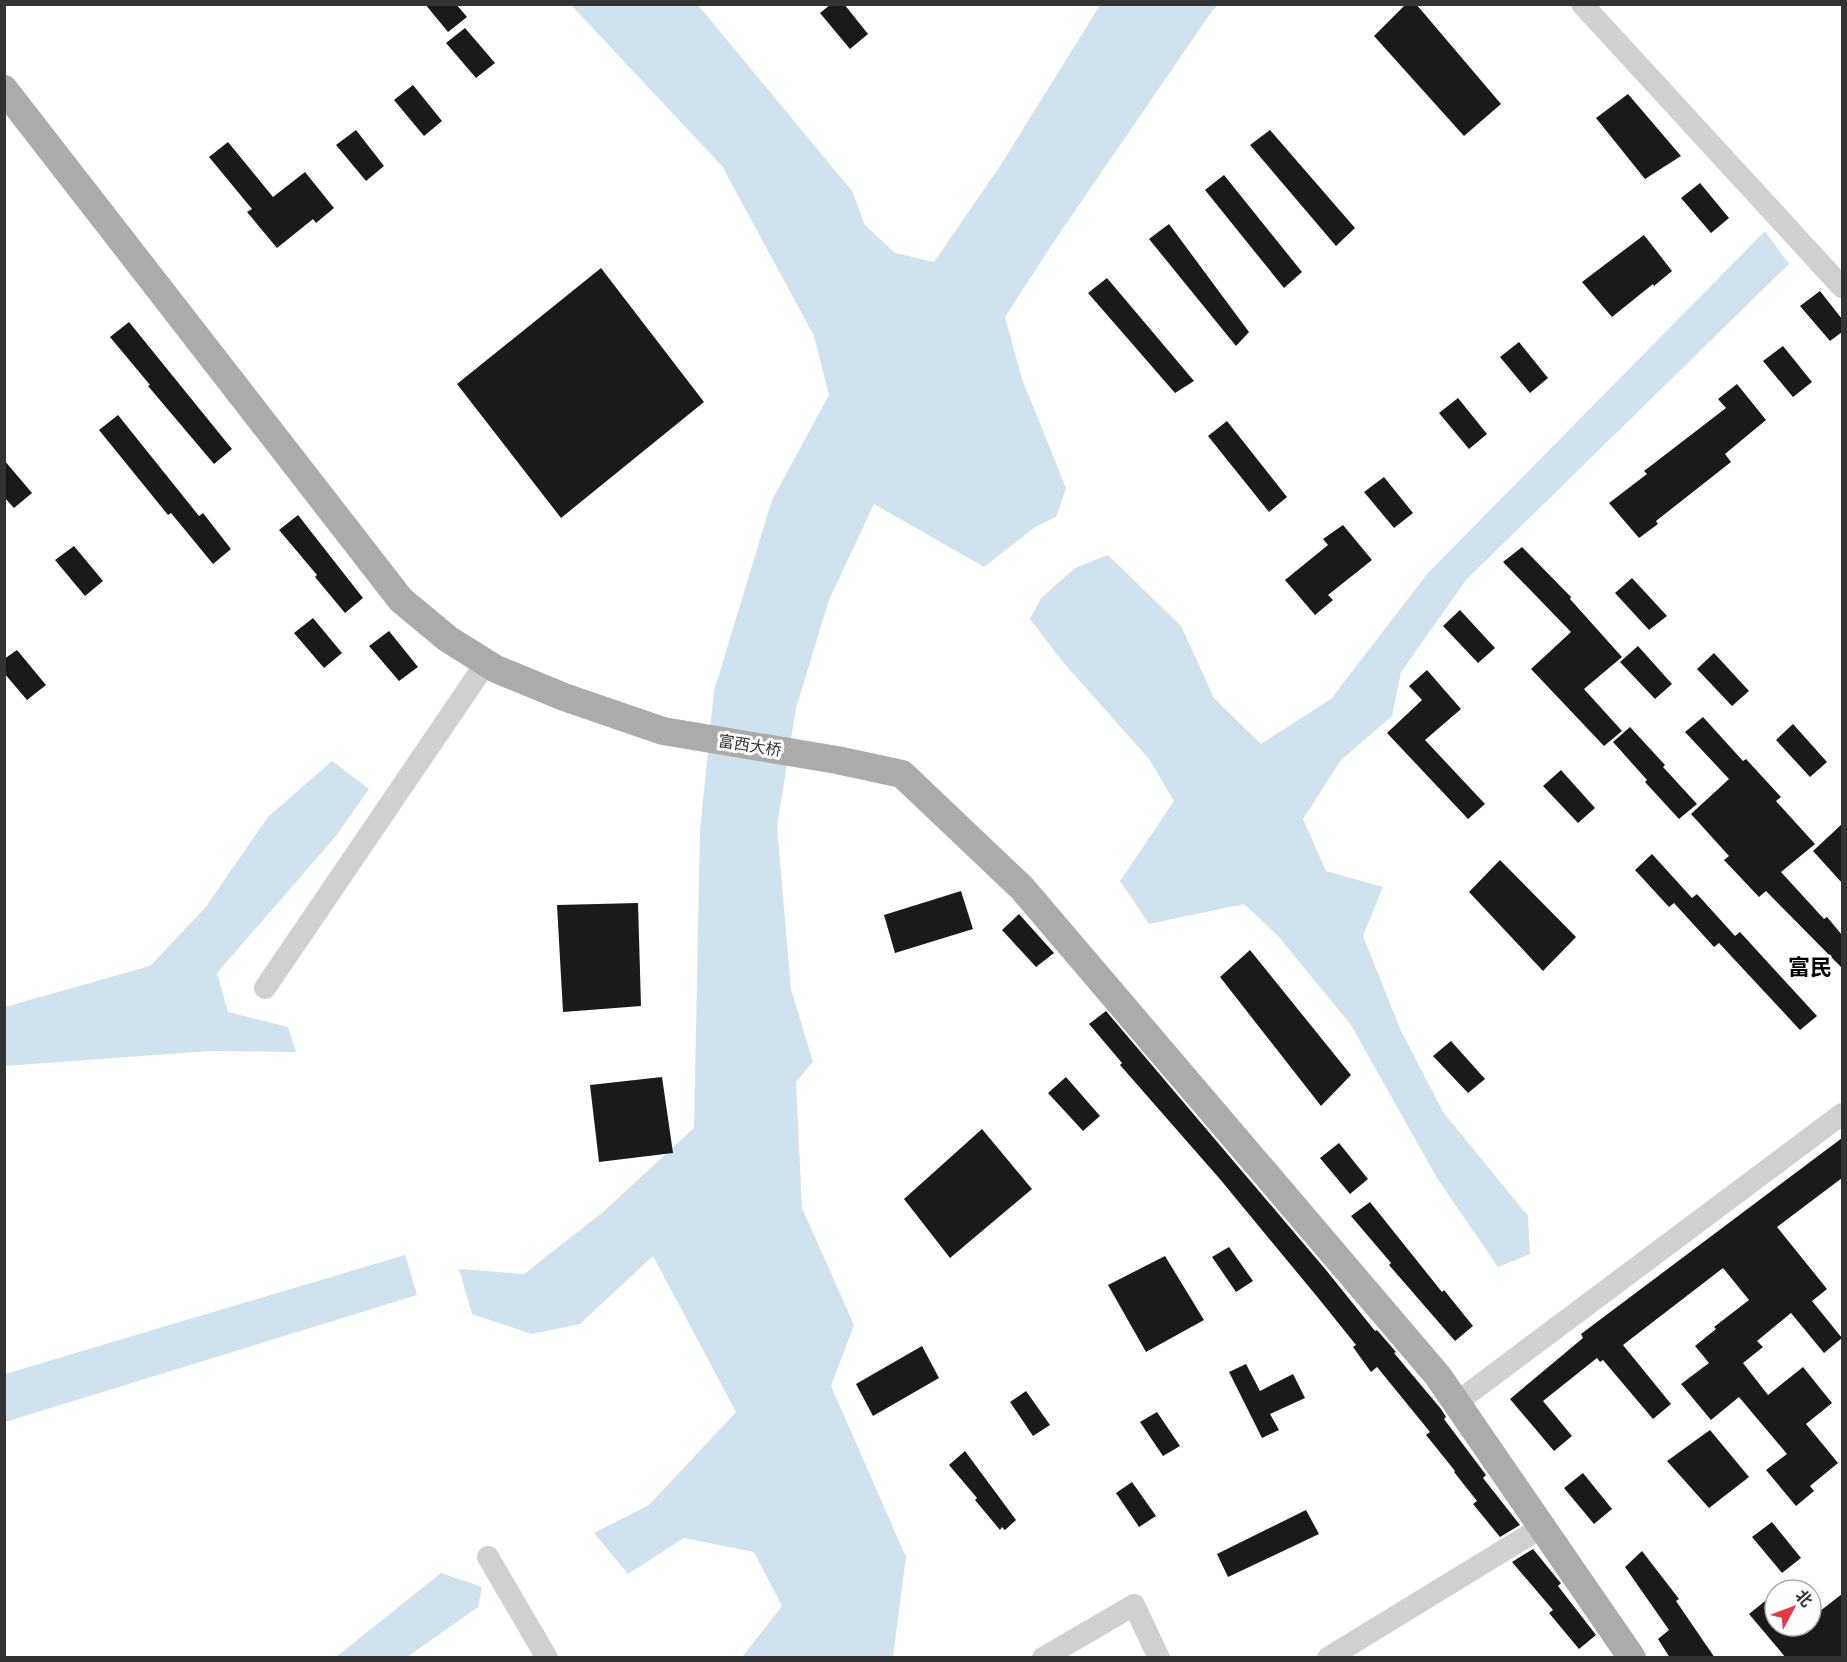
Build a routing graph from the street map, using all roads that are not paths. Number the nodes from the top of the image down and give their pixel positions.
1 (1582, 4) edge
2 (4, 88) edge
3 (1842, 286) edge
4 (486, 663) junction
5 (265, 988) dead end
6 (1842, 1114) edge
7 (1456, 1403) junction
8 (1542, 1527) junction
9 (488, 1557) dead end
10 (547, 1658) edge
11 (1043, 1658) edge
12 (1160, 1658) edge
13 (1328, 1658) edge
14 (1632, 1658) edge

1 - 3 street
2 - 4 main road, 富西大桥
4 - 5 street
4 - 7 main road, 富西大桥
6 - 7 street
7 - 8 main road, 富西大桥
8 - 13 street
8 - 14 main road, 富西大桥
9 - 10 street
11 - 12 street

